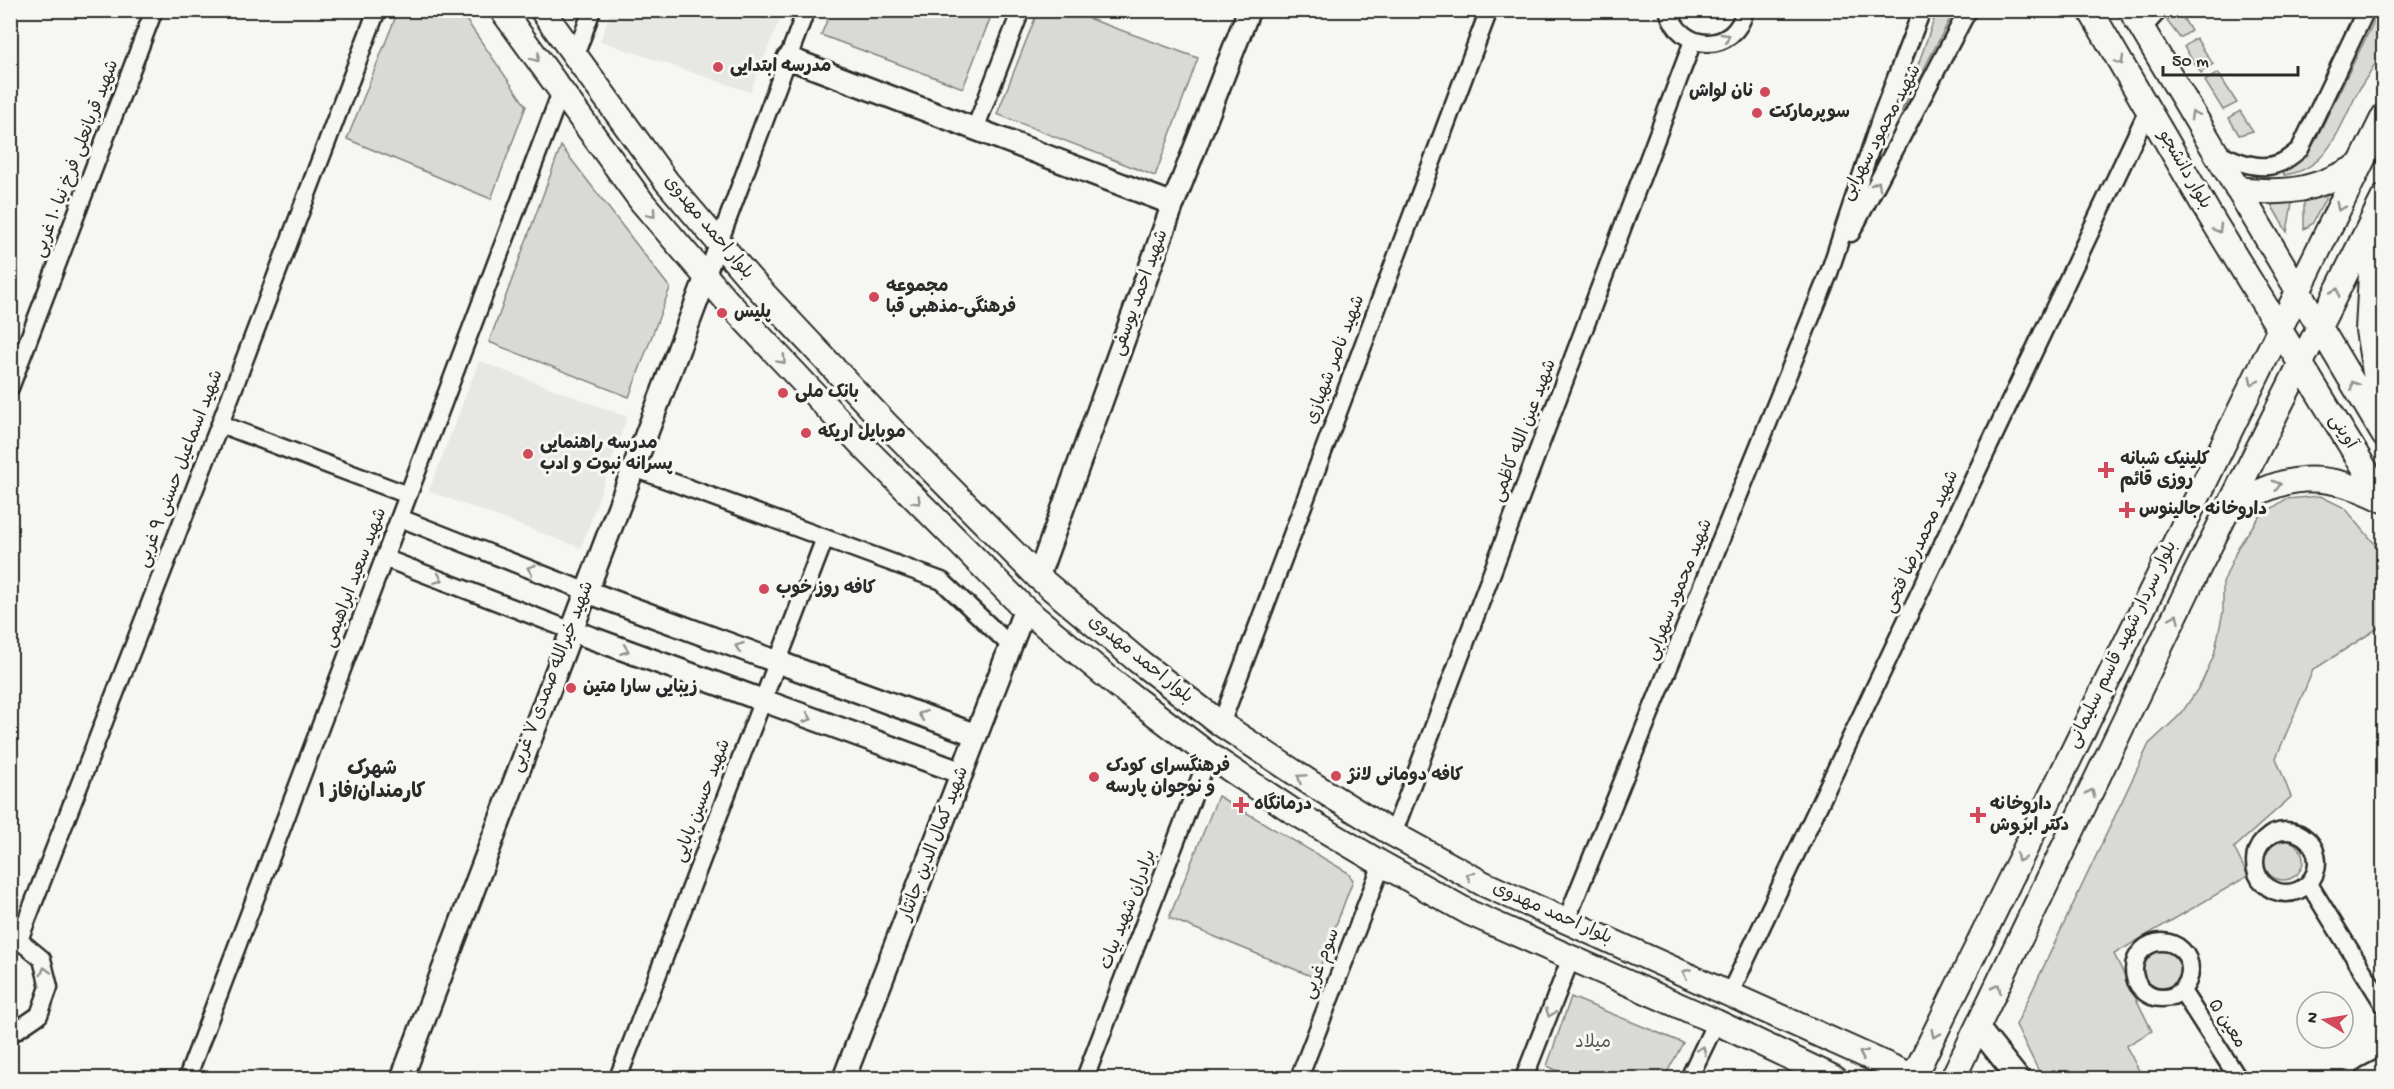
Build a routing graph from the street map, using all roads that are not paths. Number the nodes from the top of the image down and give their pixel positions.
1 (154, 10) edge
2 (376, 10) edge
3 (502, 10) edge
4 (542, 10) edge
5 (592, 10) edge
6 (806, 10) edge
7 (1020, 10) edge
8 (1249, 10) edge
9 (1489, 10) edge
10 (1668, 10) edge
11 (1745, 10) edge
12 (1922, 10) edge
13 (1968, 10) edge
14 (2090, 10) edge
15 (2159, 10) edge
16 (2366, 10) edge
17 (2137, 20) edge
18 (1693, 41) junction
19 (575, 56) junction
20 (788, 58) junction
21 (561, 92) junction
22 (2149, 108) junction
23 (2384, 116) edge
24 (1881, 117) junction
25 (975, 129) junction
26 (1907, 129) junction
27 (2215, 151) junction
28 (2360, 165) junction
29 (2237, 189) junction
30 (2384, 197) edge
31 (1173, 204) junction
32 (2384, 210) edge
33 (719, 244) junction
34 (1829, 273) junction
35 (706, 277) junction
36 (2299, 291) junction
37 (2319, 327) junction
38 (2279, 330) junction
39 (2300, 365) junction
40 (10, 388) edge
41 (2384, 413) edge
42 (220, 424) junction
43 (2384, 435) edge
44 (634, 468) junction
45 (408, 495) junction
46 (2384, 500) edge
47 (2226, 512) junction
48 (400, 518) junction
49 (825, 538) junction
50 (384, 558) junction
51 (1038, 576) junction
52 (585, 591) junction
53 (1025, 609) junction
54 (570, 630) junction
55 (1011, 646) junction
56 (777, 662) junction
57 (762, 701) junction
58 (1221, 724) junction
59 (976, 735) junction
60 (1209, 755) junction
61 (962, 773) junction
62 (1394, 834) junction
63 (1382, 864) junction
64 (2309, 884) dead end
65 (1566, 921) junction
66 (15, 939) edge
67 (1571, 958) junction
68 (2182, 991) dead end
69 (1730, 993) junction
70 (2384, 1005) edge
71 (1716, 1022) junction
72 (1978, 1028) junction
73 (10, 1032) edge
74 (2384, 1069) edge
75 (187, 1078) edge
76 (402, 1078) edge
77 (618, 1078) edge
78 (844, 1078) edge
79 (1085, 1078) edge
80 (1299, 1078) edge
81 (1526, 1078) edge
82 (1689, 1078) edge
83 (1834, 1078) edge
84 (1914, 1078) edge
85 (1953, 1078) edge
86 (2018, 1078) edge
87 (2238, 1078) edge
88 (2367, 1078) edge

1 - 40 street, شهید قربانعلی فرخ نیا ۱۰ غربی
2 - 42 street, شهید اسماعیل حسنی ۹ غربی
3 -> 21 main road, بلوار احمد مهدوی
4 - 19 main road, بلوار احمد مهدوی
5 - 19 street
6 - 20 street
7 - 25 street
8 - 31 street, شهید احمد یوسفی
9 - 58 street, شهید ناصر شهبازی
10 - 18 street
18 -> 11 street
12 - 24 street, شهید محمود سهرابی
13 - 26 street, شهید محمود سهرابی
14 -> 22 main road, بلوار دانشجو
15 - 17 street
16 - 27 street
27 -> 17 main road, بلوار دانشجو
18 - 62 street, شهید عین الله کاظمی
19 - 33 main road, بلوار احمد مهدوی
20 - 25 street
20 - 33 street
21 -> 35 main road, بلوار احمد مهدوی
21 - 45 street, شهید سعید ابراهیمی
22 -> 38 main road, بلوار دانشجو
22 - 69 street, شهید محمدرضا فتحی
23 - 28 main road, بلوار سردار شهید قاسم سلیمانی
24 - 26 street
24 - 34 street, شهید محمود سهرابی
25 - 31 street
34 -> 26 street, شهید محمود سهرابی
27 - 29 main road, بلوار دانشجو
28 - 29 main road
28 -> 36 main road, بلوار سردار شهید قاسم سلیمانی
29 - 36 main road, بلوار دانشجو
37 -> 30 main road, بلوار سردار شهید قاسم سلیمانی
31 - 51 street, شهید احمد یوسفی
32 - 41 main road
33 - 35 street
33 - 51 main road, بلوار احمد مهدوی
34 - 65 street, شهید محمود سهرابی
35 - 44 street, شهید خیرالله صمدی ۷ غربی
35 -> 53 main road, بلوار احمد مهدوی
36 - 37 main road, بلوار دانشجو
36 - 38 main road, بلوار سردار شهید قاسم سلیمانی
37 - 39 main road, بلوار سردار شهید قاسم سلیمانی
43 -> 37 main road, آوینی
38 - 39 main road, بلوار دانشجو
38 -> 84 main road, بلوار سردار شهید قاسم سلیمانی
39 - 46 main road, آوینی
39 - 47 main road, بلوار سردار شهید قاسم سلیمانی
42 - 45 street
42 - 66 street, شهید اسماعیل حسنی ۹ غربی
44 - 49 street
44 - 52 street, شهید خیرالله صمدی ۷ غربی
45 - 48 street, شهید سعید ابراهیمی
47 -> 46 main road
72 -> 47 main road, بلوار سردار شهید قاسم سلیمانی
48 - 50 street, شهید سعید ابراهیمی
52 -> 48 street
49 - 55 street
49 - 56 street, شهید حسین بابایی
50 -> 54 street
50 - 75 street, شهید سعید ابراهیمی
51 - 53 main road
51 - 58 main road, بلوار احمد مهدوی
52 - 54 street, شهید خیرالله صمدی ۷ غربی
56 -> 52 street
53 - 55 street, شهید کمال الدین جانثار
53 - 60 main road, بلوار احمد مهدوی
54 -> 57 street
54 - 76 street, شهید خیرالله صمدی ۷ غربی
55 - 59 street, شهید کمال الدین جانثار
56 - 57 street, شهید حسین بابایی
59 -> 56 street
57 -> 61 street
57 - 77 street, شهید حسین بابایی
62 -> 58 main road, بلوار احمد مهدوی
59 - 61 street, شهید کمال الدین جانثار
60 - 63 main road, بلوار احمد مهدوی
60 - 79 street, برادران شهید بیات
61 - 78 street, شهید کمال الدین جانثار
62 - 63 main road
65 -> 62 main road, بلوار احمد مهدوی
63 - 67 main road, بلوار احمد مهدوی
63 - 80 street, سوم غربی
64 - 70 street
69 -> 65 main road, بلوار احمد مهدوی
73 -> 66 street
67 - 71 main road, بلوار احمد مهدوی
67 -> 81 street
68 - 87 street, معین ۵
84 -> 69 main road, بلوار احمد مهدوی
82 -> 71 street
71 - 83 main road, بلوار احمد مهدوی
72 - 85 main road, بلوار سردار شهید قاسم سلیمانی
72 - 86 street
74 - 88 street

